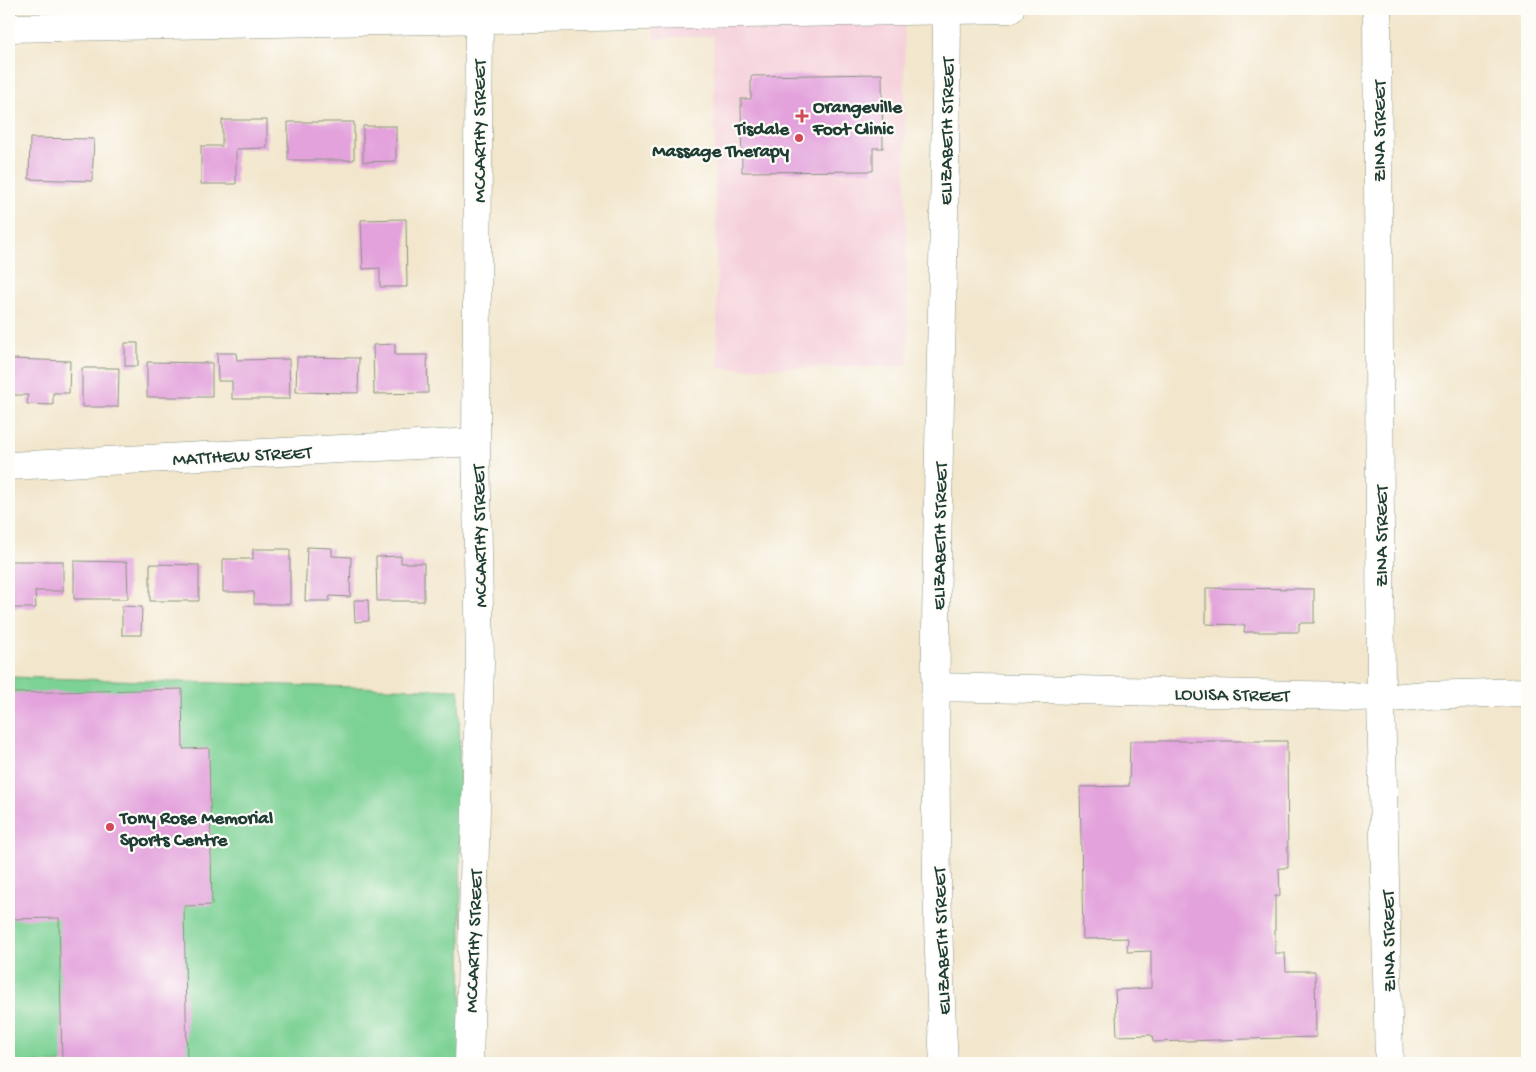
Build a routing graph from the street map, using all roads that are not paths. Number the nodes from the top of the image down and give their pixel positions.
1 (947, 9) edge
2 (1010, 9) edge
3 (1377, 9) edge
4 (479, 13) edge
5 (9, 28) edge
6 (476, 442) junction
7 (9, 466) edge
8 (936, 687) junction
9 (1527, 692) edge
10 (1381, 698) junction
11 (469, 1063) edge
12 (944, 1063) edge
13 (1389, 1063) edge

1 - 2 street
1 - 4 street
1 - 8 street, ELIZABETH STREET
3 - 10 street, ZINA STREET
4 - 5 street
4 - 6 street, MCCARTHY STREET
6 - 7 street, MATTHEW STREET
6 - 11 street, MCCARTHY STREET
8 - 10 street, LOUISA STREET
8 - 12 street, ELIZABETH STREET
9 - 10 street, LOUISA STREET
10 - 13 street, ZINA STREET

